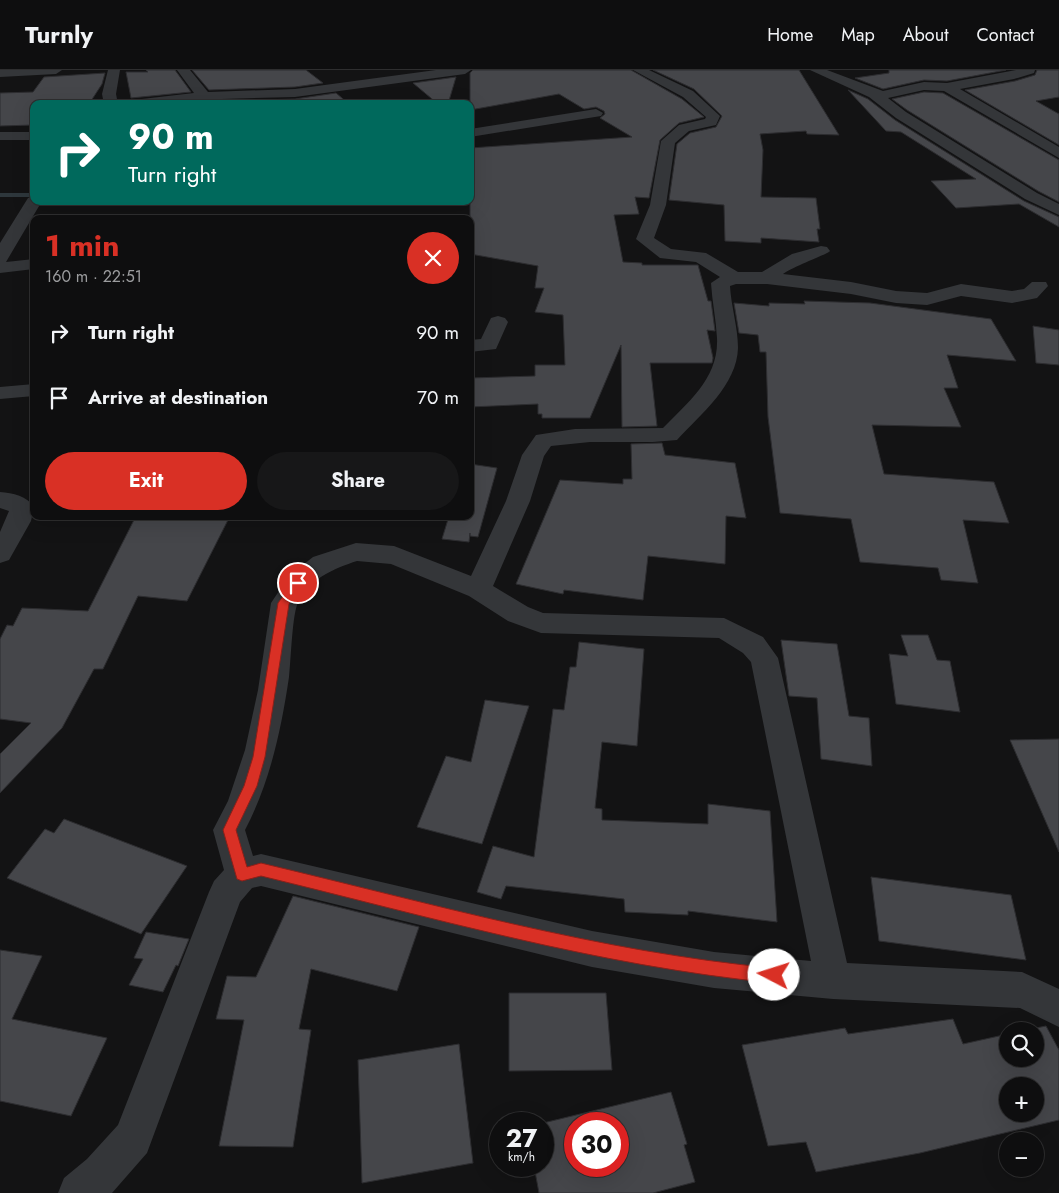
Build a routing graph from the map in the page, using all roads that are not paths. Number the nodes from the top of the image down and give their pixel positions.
1 (56, 70) edge
2 (114, 70) edge
3 (183, 70) edge
4 (376, 70) edge
5 (465, 70) edge
6 (640, 70) edge
7 (816, 70) edge
8 (1029, 70) edge
9 (0, 73) edge
10 (391, 80) junction
11 (947, 87) junction
12 (874, 94) junction
13 (204, 96) junction
14 (110, 100) edge
15 (168, 100) edge
16 (212, 100) edge
17 (596, 114) dead end
18 (474, 132) edge
19 (0, 136) edge
20 (30, 136) edge
21 (1059, 153) edge
22 (32, 205) edge
23 (1059, 210) edge
24 (821, 251) dead end
25 (0, 258) edge
26 (30, 264) edge
27 (0, 268) edge
28 (734, 278) junction
29 (767, 278) junction
30 (1039, 286) dead end
31 (498, 322) dead end
32 (474, 346) edge
33 (30, 390) edge
34 (0, 393) edge
35 (0, 500) edge
36 (0, 554) edge
37 (478, 589) junction
38 (242, 875) junction
39 (833, 981) junction
40 (1059, 1008) edge
41 (79, 1193) edge

1 - 9 street
2 - 14 street
3 - 13 street
4 - 10 street
5 - 10 street
6 - 28 street
7 - 12 street
8 - 11 street
10 - 13 street
11 - 12 street
11 - 21 street
12 - 23 street
13 - 15 street
13 - 16 street
17 - 18 street
19 - 20 street
22 - 25 street
24 - 29 street
26 - 27 street
28 - 29 street
28 - 37 street
29 - 30 street
31 - 32 street
33 - 34 street
35 - 36 street
37 - 38 street
37 - 39 street
38 - 39 street
38 - 41 street
39 - 40 street

